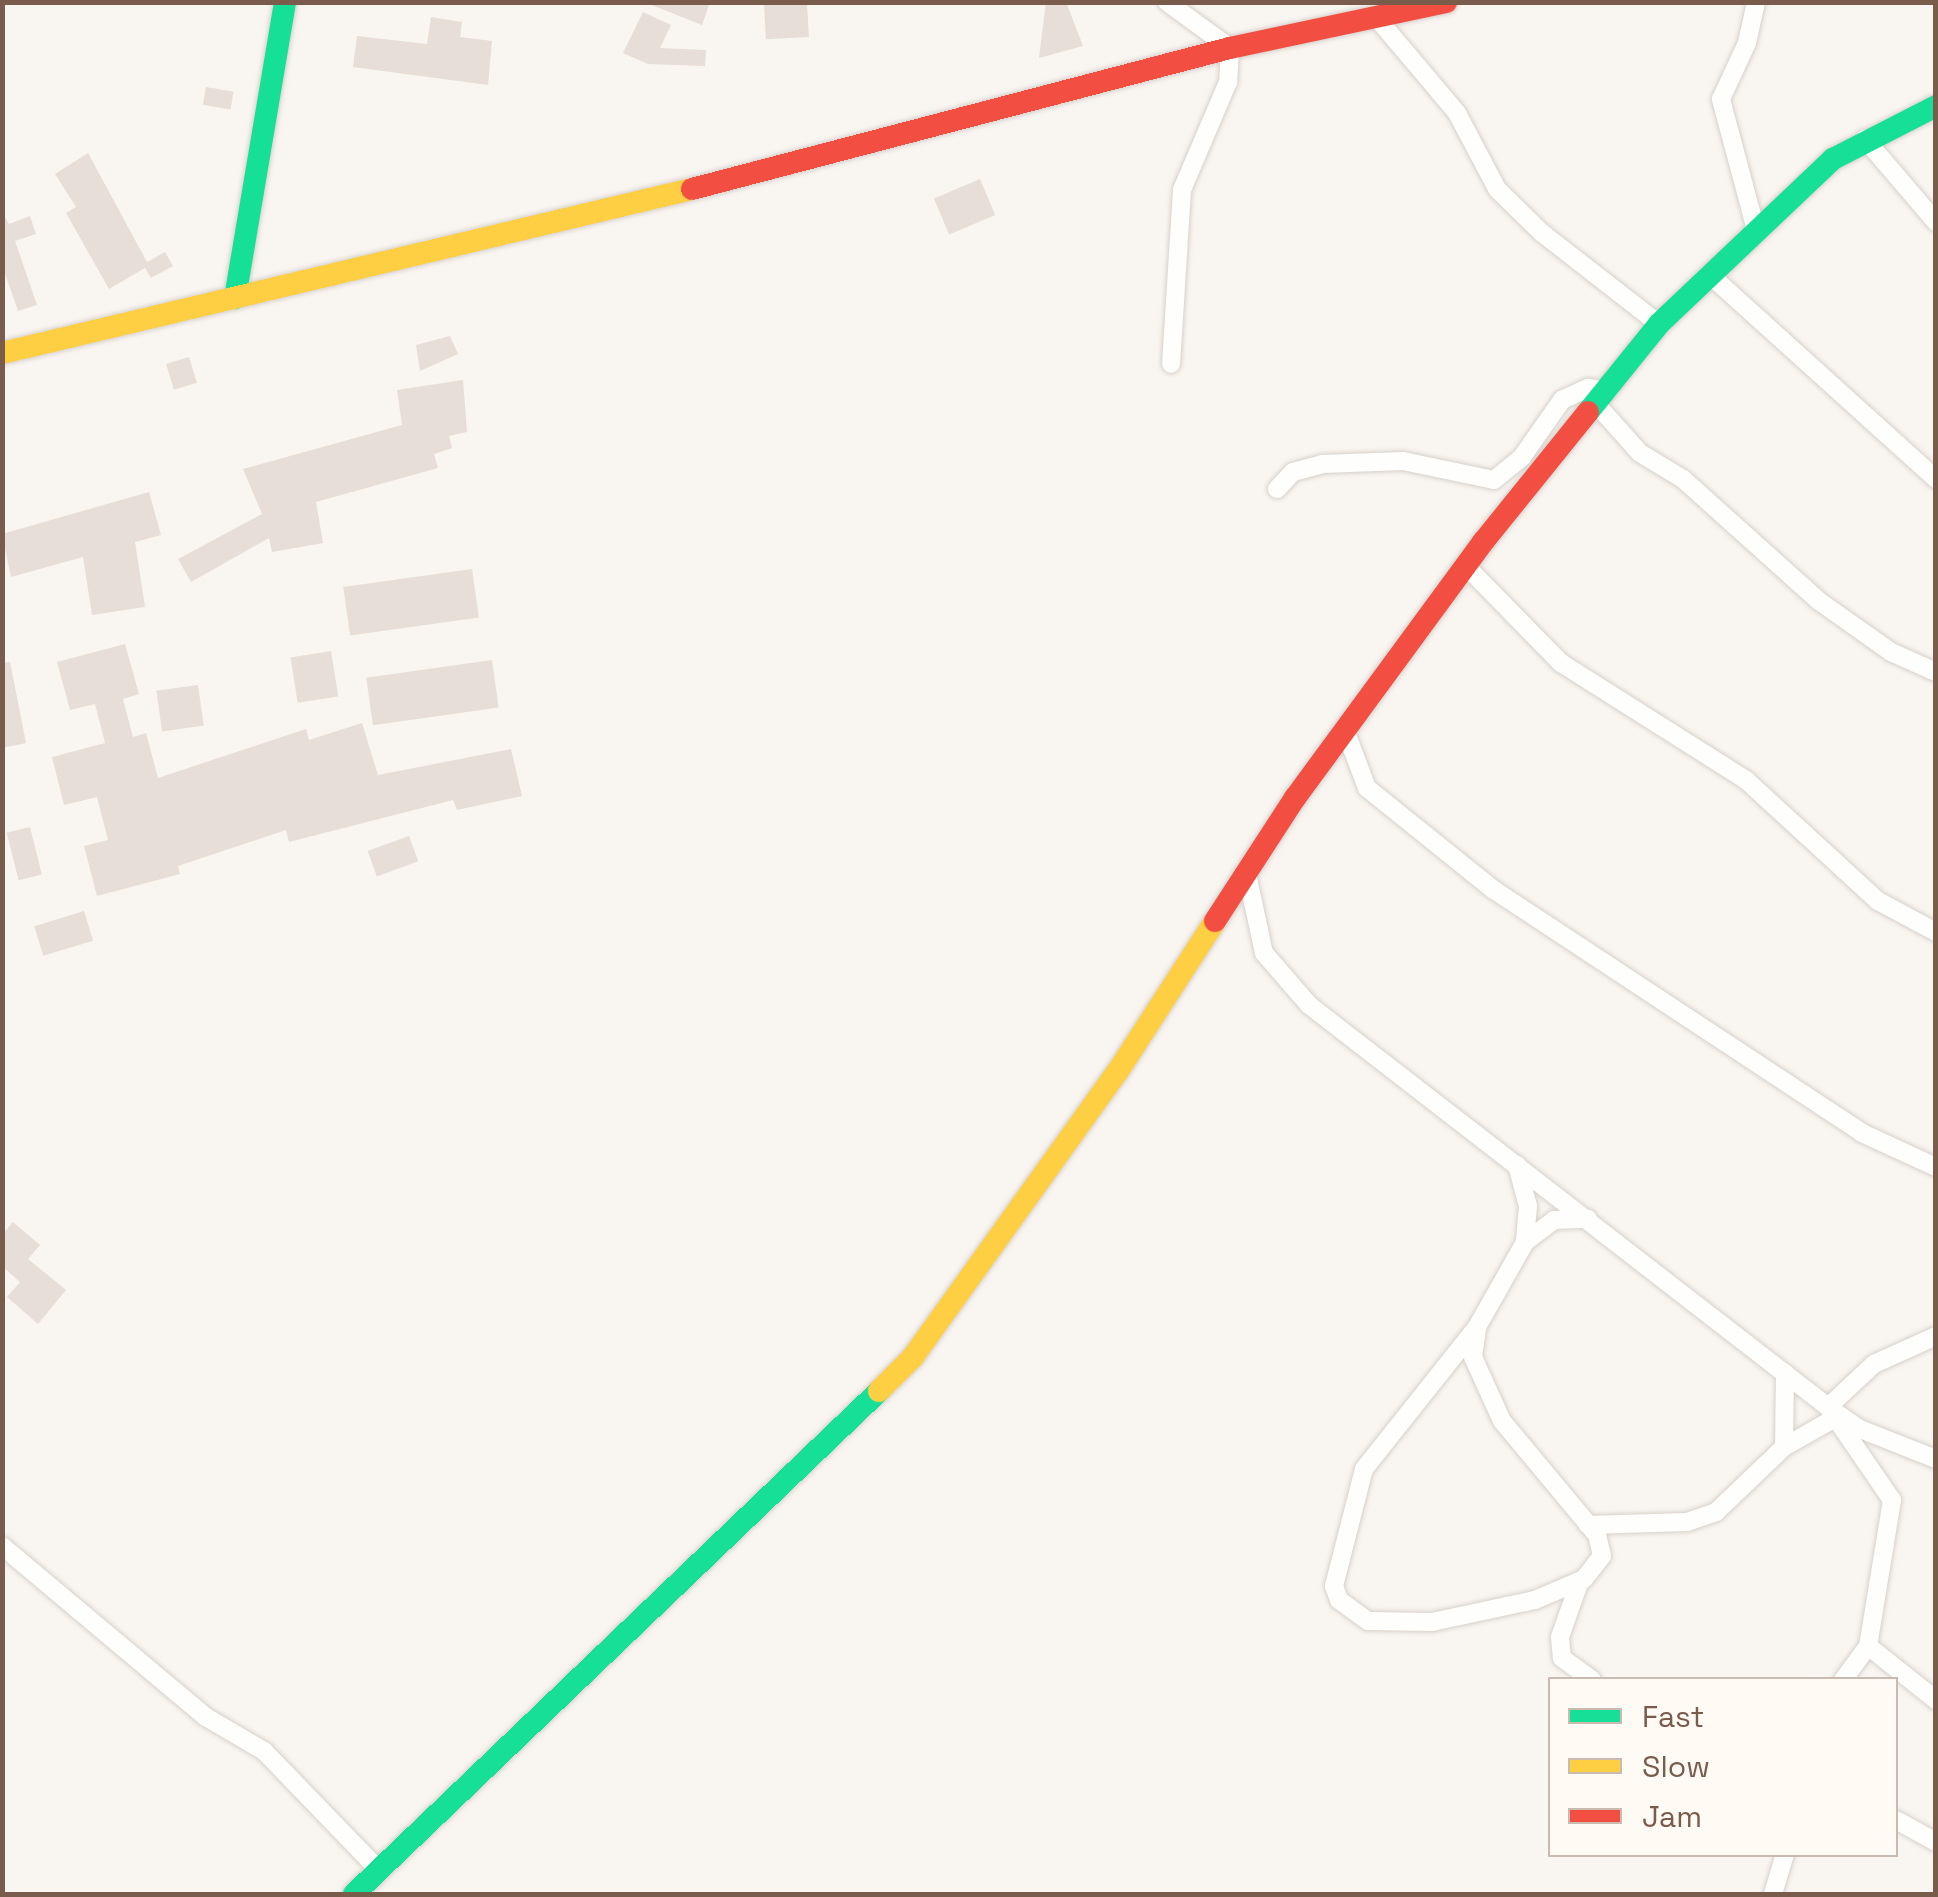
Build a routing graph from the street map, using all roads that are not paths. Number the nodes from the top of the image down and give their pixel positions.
1 (284, 2) edge
2 (1167, 2) edge
3 (1446, 2) edge
4 (1756, 2) edge
5 (1417, 6) edge
6 (1376, 17) junction
7 (1230, 48) junction
8 (1936, 106) edge
9 (1866, 139) junction
10 (1936, 222) edge
11 (1756, 230) junction
12 (1709, 274) junction
13 (235, 298) junction
14 (1660, 324) junction
15 (2, 353) edge
16 (1170, 364) dead end
17 (1602, 398) junction
18 (1936, 479) edge
19 (1277, 489) dead end
20 (1466, 566) junction
21 (1936, 672) edge
22 (1345, 730) junction
23 (1246, 874) junction
24 (1936, 932) edge
25 (1517, 1164) junction
26 (1936, 1167) edge
27 (1588, 1219) junction
28 (1525, 1242) junction
29 (1476, 1328) junction
30 (1936, 1336) edge
31 (1785, 1373) junction
32 (1832, 1413) junction
33 (1784, 1447) junction
34 (1936, 1459) edge
35 (1588, 1524) junction
36 (1625, 1526) junction
37 (2, 1546) edge
38 (1604, 1547) junction
39 (1579, 1582) junction
40 (1868, 1646) junction
41 (1588, 1677) edge
42 (1845, 1677) edge
43 (1936, 1700) edge
44 (1898, 1821) edge
45 (1936, 1842) edge
46 (1785, 1857) edge
47 (380, 1870) junction
48 (354, 1894) edge
49 (1773, 1894) edge

1 - 13 street
2 - 7 street
3 - 5 street
4 - 11 street
5 - 6 street
6 - 7 street
6 - 14 street
7 - 13 street
7 - 16 street
8 - 9 street
9 - 10 street
9 - 11 street
11 - 12 street
12 - 14 street
12 - 18 street
13 - 15 street
14 - 17 street
17 - 19 street
17 - 20 street
17 - 21 street
20 - 22 street
20 - 24 street
22 - 23 street
22 - 26 street
23 - 25 street
23 - 47 street
25 - 27 street
25 - 28 street
27 - 28 street
27 - 31 street
28 - 29 street
29 - 35 street
29 - 39 street
30 - 32 street
31 - 32 street
31 - 33 street
32 - 33 street
32 - 34 street
32 - 40 street
33 - 36 street
35 - 36 street
35 - 38 street
36 - 38 street
37 - 47 street
38 - 39 street
39 - 41 street
40 - 42 street
40 - 43 street
44 - 45 street
46 - 49 street
47 - 48 street

